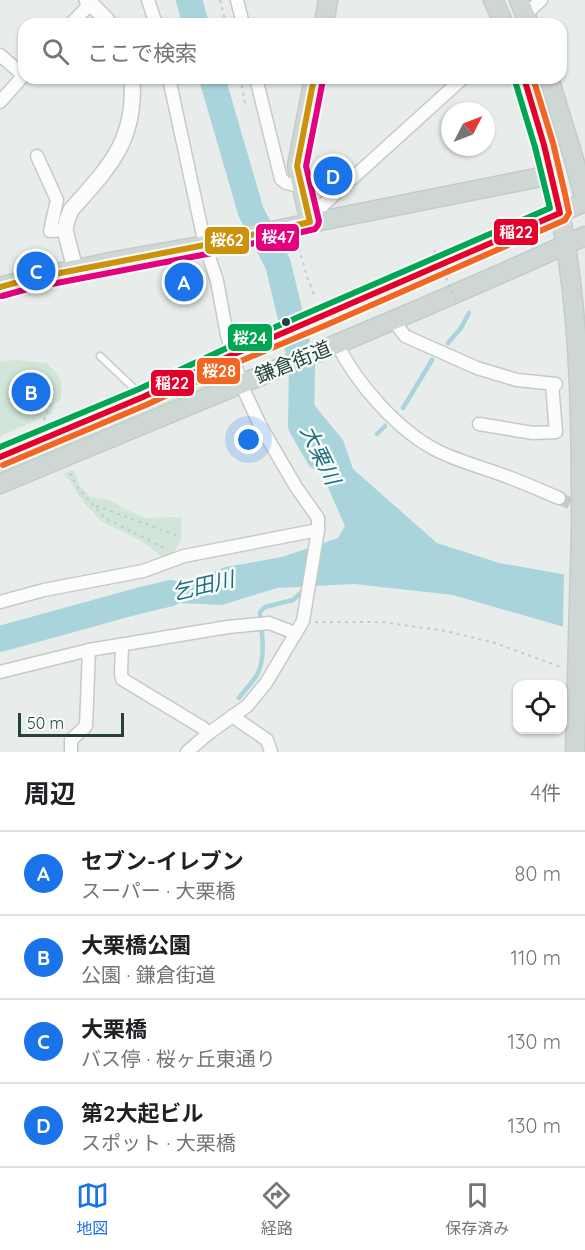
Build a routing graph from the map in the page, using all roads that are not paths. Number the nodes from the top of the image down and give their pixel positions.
1 (148, 0) edge
2 (237, 0) edge
3 (328, 0) edge
4 (493, 0) edge
5 (541, 0) edge
6 (89, 2) edge
7 (524, 13) edge
8 (76, 18) edge
9 (104, 18) edge
10 (154, 18) edge
11 (242, 18) edge
12 (325, 18) edge
13 (501, 18) edge
14 (0, 55) edge
15 (18, 70) edge
16 (18, 82) edge
17 (132, 84) edge
18 (170, 84) edge
19 (258, 84) edge
20 (313, 84) edge
21 (456, 84) edge
22 (526, 84) edge
23 (551, 84) edge
24 (0, 102) edge
25 (37, 156) dead end
26 (551, 176) junction
27 (302, 187) junction
28 (585, 202) edge
29 (560, 213) junction
30 (310, 222) junction
31 (65, 230) junction
32 (585, 236) edge
33 (209, 244) junction
34 (566, 245) junction
35 (75, 269) junction
36 (0, 287) edge
37 (393, 321) junction
38 (335, 345) junction
39 (236, 354) junction
40 (100, 356) dead end
41 (245, 382) junction
42 (143, 397) junction
43 (479, 424) dead end
44 (0, 457) edge
45 (0, 484) edge
46 (559, 498) tunnel mouth
47 (318, 532) junction
48 (0, 602) edge
49 (295, 633) junction
50 (122, 645) junction
51 (89, 650) junction
52 (0, 672) edge
53 (232, 716) junction
54 (209, 733) junction
55 (71, 752) edge
56 (187, 752) edge
57 (271, 752) edge
58 (575, 752) edge

1 - 10 street
2 - 11 street
3 - 12 main road
4 - 13 main road
5 - 7 street
6 - 8 street
6 - 9 street
14 - 15 street
16 - 24 street
17 - 31 street
18 - 33 street
19 - 27 street
20 - 27 main road
21 - 30 street
22 - 26 main road
23 - 28 main road
25 - 31 street
26 - 29 main road
26 - 30 main road
27 - 30 main road
28 - 29 main road, 鎌倉街道
29 - 34 main road
29 - 39 main road, 鎌倉街道
30 - 33 main road
31 - 35 street
32 - 34 main road, 鎌倉街道
33 - 35 main road
33 - 39 street
34 - 37 main road, 鎌倉街道
34 - 58 main road, bridge
35 - 36 main road
37 - 38 main road, 鎌倉街道
37 - 43 street
38 - 41 main road, 鎌倉街道
38 - 46 street
39 - 41 street
39 - 42 main road, 鎌倉街道
40 - 42 lane
41 - 45 main road, 鎌倉街道
41 - 47 street
42 - 44 main road, 鎌倉街道
47 - 48 street
47 - 49 street
49 - 50 street
49 - 53 street
50 - 51 street
50 - 54 street
51 - 52 street
51 - 55 street
53 - 54 street
53 - 57 street
54 - 56 street

